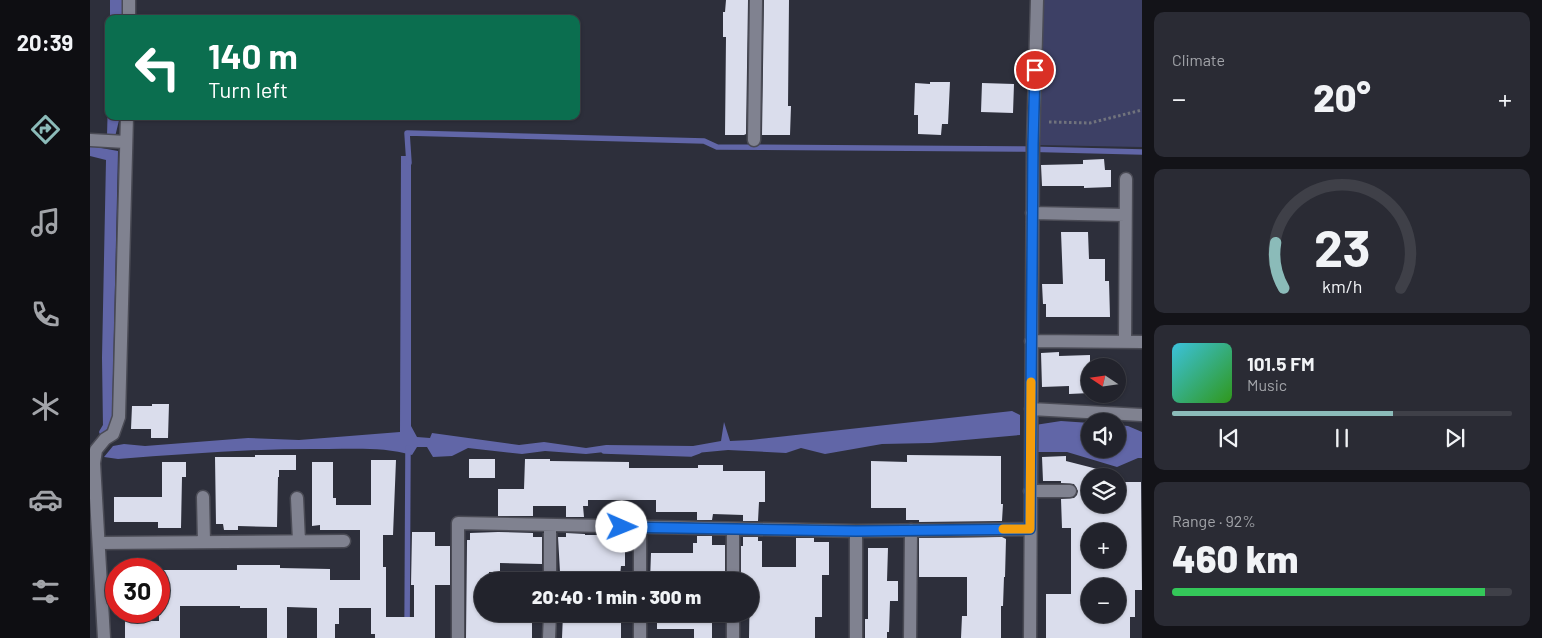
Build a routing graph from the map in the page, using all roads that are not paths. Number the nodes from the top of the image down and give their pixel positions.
1 (129, 0) edge
2 (756, 0) edge
3 (1037, 0) edge
4 (129, 15) edge
5 (127, 120) edge
6 (90, 140) edge
7 (754, 140) dead end
8 (126, 142) junction
9 (1126, 179) dead end
10 (1032, 213) junction
11 (1125, 215) junction
12 (1031, 341) junction
13 (1125, 342) junction
14 (1142, 342) edge
15 (1030, 409) junction
16 (1142, 415) edge
17 (93, 450) edge
18 (1030, 491) junction
19 (1070, 491) dead end
20 (203, 498) dead end
21 (297, 498) dead end
22 (550, 526) junction
23 (640, 527) junction
24 (733, 529) junction
25 (1030, 529) junction
26 (911, 530) junction
27 (856, 531) junction
28 (299, 541) junction
29 (344, 541) dead end
30 (204, 542) junction
31 (99, 543) junction
32 (550, 572) edge
33 (640, 572) edge
34 (733, 572) edge
35 (90, 622) edge
36 (550, 622) edge
37 (640, 622) edge
38 (733, 622) edge
39 (104, 623) junction
40 (104, 638) edge
41 (458, 638) edge
42 (549, 638) edge
43 (640, 638) edge
44 (733, 638) edge
45 (856, 638) edge
46 (910, 638) edge
47 (1030, 638) edge

1 - 4 street
2 - 7 street
3 - 10 street
5 - 8 street
6 - 8 street
8 - 17 street
9 - 11 street
10 - 11 street
10 - 12 street
11 - 13 street
12 - 13 street
12 - 15 street
13 - 14 street
15 - 16 street
15 - 18 street
17 - 31 street
18 - 19 street
18 - 25 street
20 - 30 street
21 - 28 street
22 - 23 street
22 - 32 street
22 - 41 street
23 - 24 street
23 - 33 street
24 - 27 street
24 - 34 street
25 - 26 street
25 - 47 street
26 - 27 street
26 - 46 street
27 - 45 street
28 - 29 street
28 - 30 street
30 - 31 street
31 - 39 street
35 - 39 street
36 - 42 street
37 - 43 street
38 - 44 street
39 - 40 street

